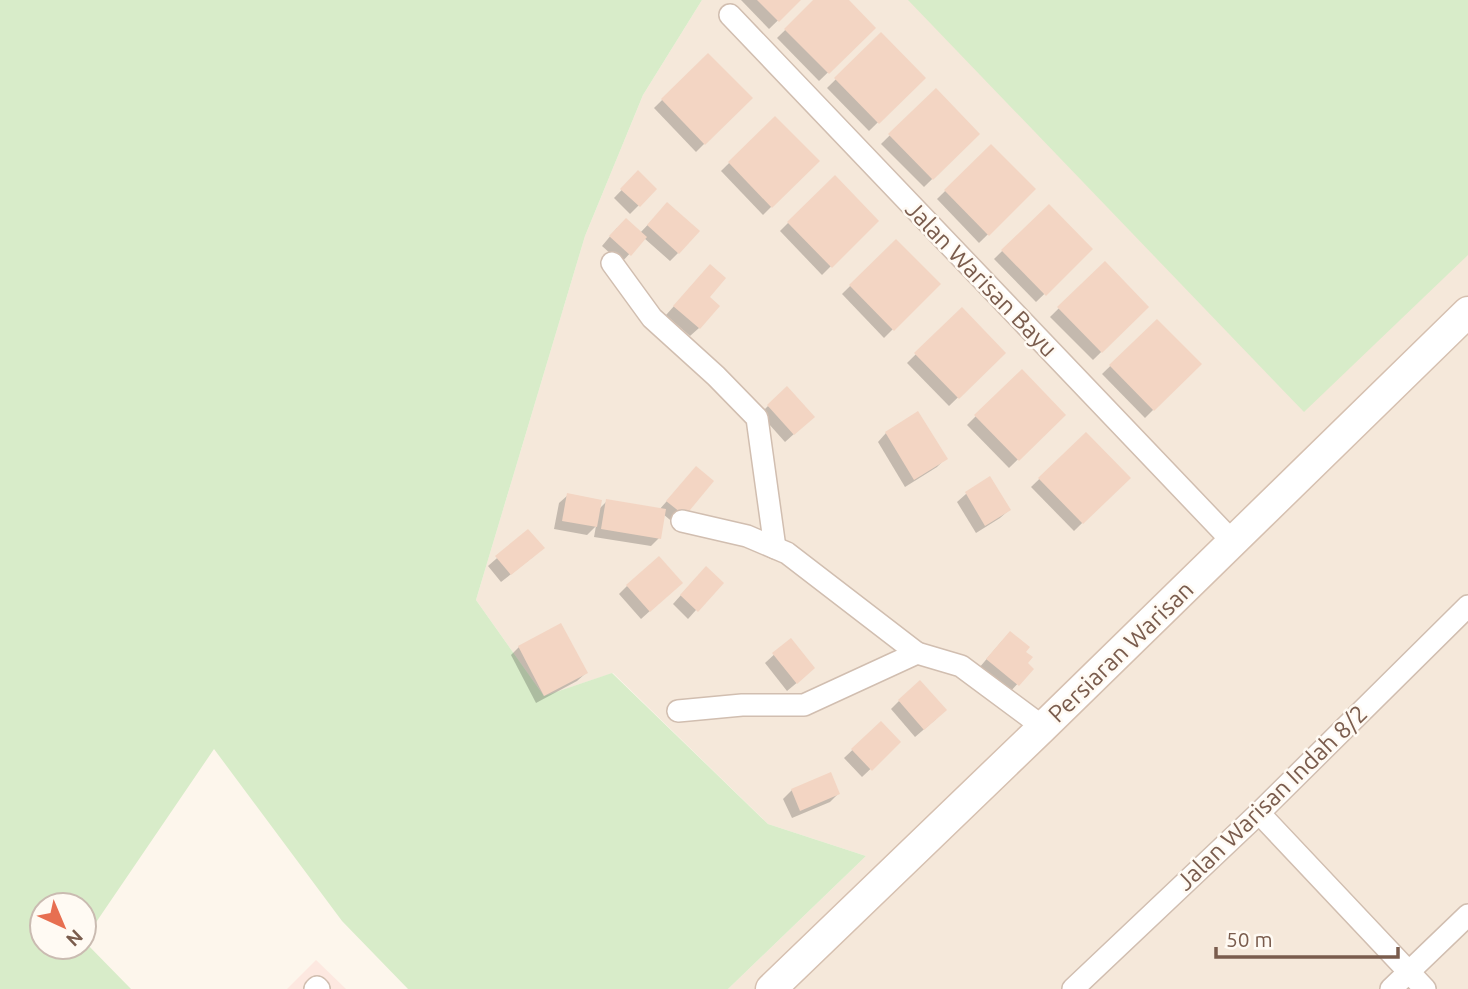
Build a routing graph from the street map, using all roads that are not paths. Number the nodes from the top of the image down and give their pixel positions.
1 (730, 15) dead end
2 (612, 263) dead end
3 (1468, 312) edge
4 (682, 521) dead end
5 (1233, 542) junction
6 (775, 548) junction
7 (1468, 606) edge
8 (918, 653) junction
9 (678, 711) dead end
10 (1043, 727) junction
11 (1259, 813) junction
12 (1468, 915) edge
13 (1409, 971) junction
14 (771, 989) edge
15 (1073, 989) edge
16 (1391, 989) edge
17 (1426, 989) edge

1 - 5 street, Jalan Warisan Bayu
2 - 6 street
3 - 5 main road, Persiaran Warisan
4 - 6 street
5 - 10 main road, Persiaran Warisan
6 - 8 street
7 - 11 street, Jalan Warisan Indah 8/2
8 - 9 street
8 - 10 street
10 - 14 main road, Persiaran Warisan
11 - 13 street
11 - 15 street, Jalan Warisan Indah 8/2
12 - 13 street
13 - 16 street
13 - 17 street

